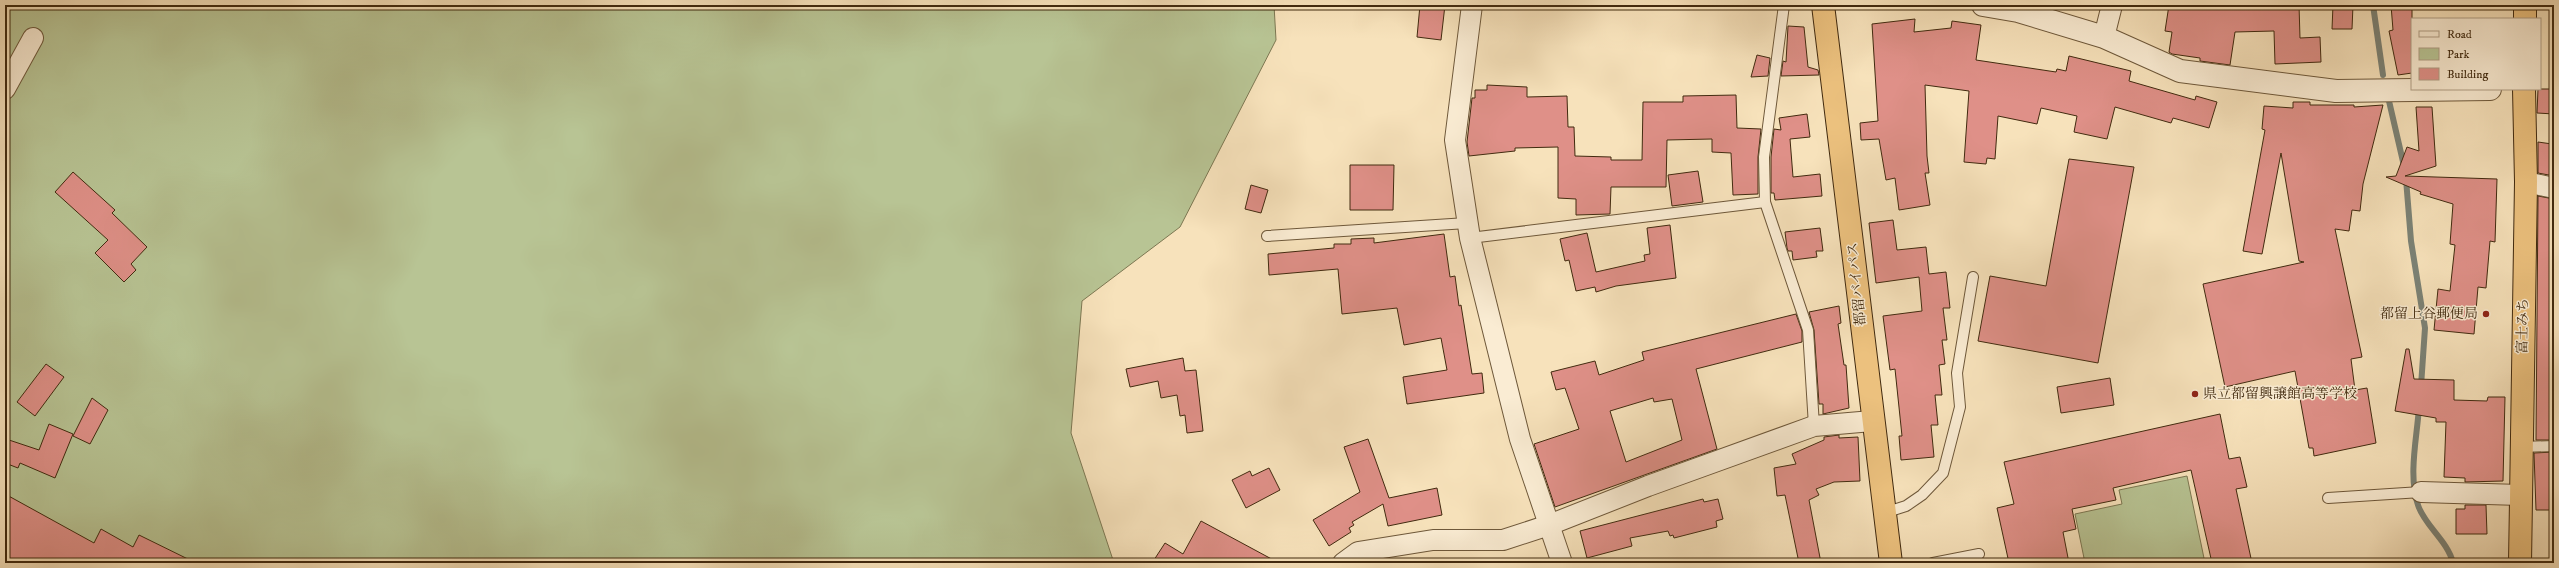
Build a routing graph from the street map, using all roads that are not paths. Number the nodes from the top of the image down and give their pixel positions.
1 (1472, 5) edge
2 (1784, 5) edge
3 (1823, 5) edge
4 (1983, 5) edge
5 (2112, 5) edge
6 (2525, 5) edge
7 (2525, 18) edge
8 (2104, 37) junction
9 (33, 38) dead end
10 (5, 89) edge
11 (2413, 90) edge
12 (2524, 90) edge
13 (2526, 182) junction
14 (2554, 188) edge
15 (1765, 202) junction
16 (1468, 230) junction
17 (1267, 236) dead end
18 (1973, 277) dead end
19 (1872, 421) junction
20 (1814, 426) junction
21 (2554, 446) edge
22 (2521, 447) junction
23 (2416, 492) joint
24 (2520, 495) junction
25 (2328, 498) dead end
26 (1884, 513) junction
27 (1549, 525) junction
28 (1979, 554) dead end
29 (1343, 563) edge
30 (1562, 563) edge
31 (1891, 563) edge
32 (1933, 563) edge
33 (2520, 563) edge

1 - 16 street
2 - 15 lane
3 - 19 highway, 都留バイパス
4 - 8 street
5 - 8 street
6 - 7 highway
8 - 11 street
9 - 10 street
12 - 13 highway, 富士みち
13 - 14 street
13 - 22 highway, 富士みち
15 - 16 lane
15 - 20 lane
16 - 17 lane
16 - 27 street
18 - 26 lane
19 - 20 street
19 - 26 highway, 都留バイパス
20 - 27 street
21 - 22 lane
22 - 24 highway, 富士みち
23 - 24 street
23 - 25 lane
24 - 33 highway, 富士みち
26 - 31 highway, 都留バイパス
27 - 29 street
27 - 30 street
28 - 32 lane

